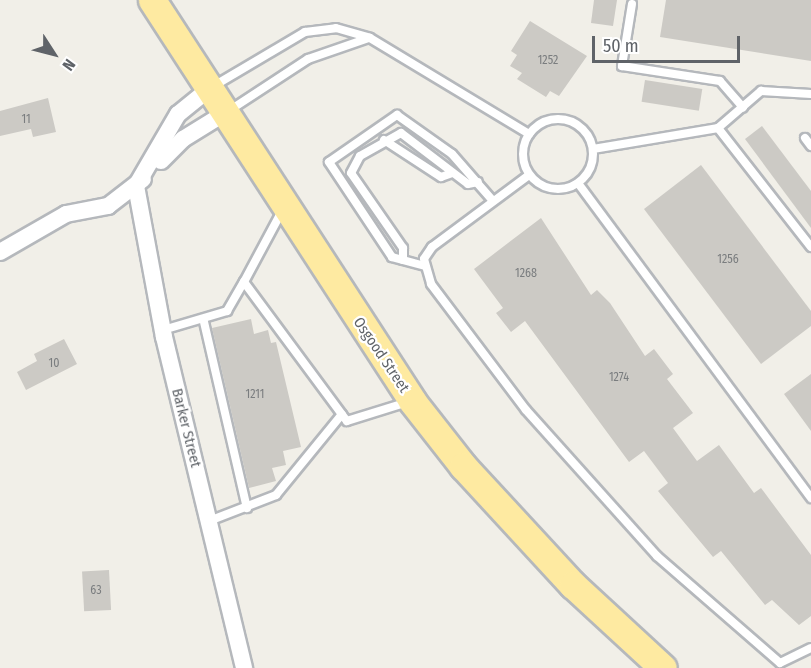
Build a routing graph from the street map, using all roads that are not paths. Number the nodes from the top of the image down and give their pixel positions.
1 (152, 0) edge
2 (632, 4) dead end
3 (369, 38) junction
4 (209, 88) junction
5 (811, 94) edge
6 (742, 107) junction
7 (225, 113) junction
8 (718, 128) junction
9 (529, 134) junction
10 (805, 138) dead end
11 (384, 140) junction
12 (811, 146) edge
13 (593, 149) junction
14 (452, 173) junction
15 (529, 175) junction
16 (478, 182) junction
17 (578, 183) junction
18 (136, 186) junction
19 (493, 201) junction
20 (284, 208) junction
21 (811, 247) edge
22 (0, 252) edge
23 (403, 260) junction
24 (425, 266) junction
25 (244, 282) junction
26 (204, 322) junction
27 (163, 330) junction
28 (412, 401) junction
29 (342, 414) junction
30 (811, 498) edge
31 (247, 508) junction
32 (209, 521) junction
33 (811, 648) edge
34 (244, 668) edge
35 (663, 668) edge

1 - 4 highway, Osgood Street
2 - 6 lane
3 - 4 lane
3 - 7 lane
3 - 9 lane
4 - 7 highway, Osgood Street
4 - 18 street
5 - 6 lane
6 - 8 lane
7 - 18 street
7 - 20 highway, Osgood Street
8 - 13 lane
8 - 21 lane
9 - 13 lane
9 - 15 lane
10 - 12 lane
11 - 14 lane
11 - 14 lane
11 - 23 lane
13 - 17 lane
14 - 16 lane
15 - 17 lane
15 - 19 lane
16 - 19 lane
16 - 23 lane
17 - 30 lane
18 - 22 street
18 - 27 street, Barker Street
19 - 24 lane
20 - 25 lane
20 - 28 highway, Osgood Street
23 - 24 lane
24 - 33 lane
25 - 26 lane
25 - 29 lane
26 - 27 lane
26 - 31 lane
27 - 32 street, Barker Street
28 - 29 lane
28 - 35 highway, Osgood Street
29 - 31 lane
31 - 32 lane
32 - 34 street, Barker Street

